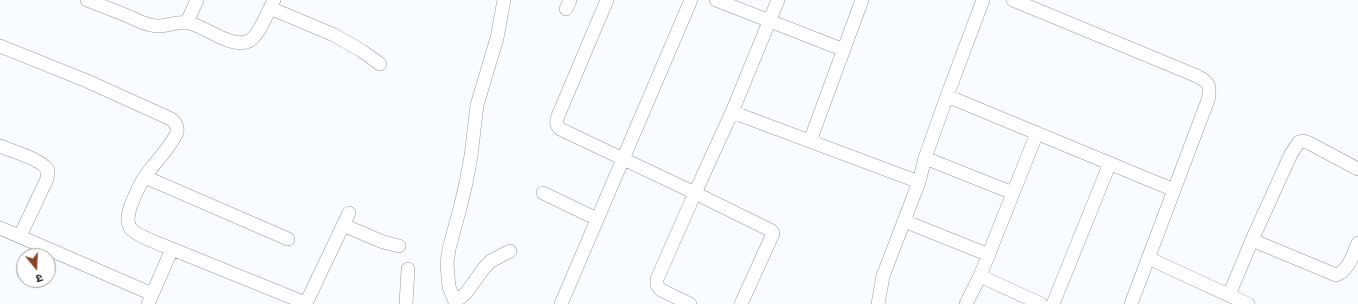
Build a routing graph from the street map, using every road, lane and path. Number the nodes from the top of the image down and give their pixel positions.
1 (87, 0) edge
2 (197, 0) edge
3 (504, 0) edge
4 (607, 0) edge
5 (691, 0) edge
6 (716, 0) edge
7 (778, 0) edge
8 (862, 0) edge
9 (983, 0) edge
10 (1013, 0) edge
11 (272, 4) edge
12 (769, 21) junction
13 (187, 22) junction
14 (0, 46) edge
15 (844, 50) junction
16 (380, 64) dead end
17 (947, 96) junction
18 (732, 112) junction
19 (1037, 133) junction
20 (810, 142) junction
21 (0, 146) edge
22 (925, 158) junction
23 (623, 159) junction
24 (1110, 163) junction
25 (1358, 169) edge
26 (145, 177) junction
27 (918, 182) junction
28 (1174, 190) junction
29 (543, 193) dead end
30 (1013, 193) junction
31 (695, 194) junction
32 (349, 213) dead end
33 (597, 219) junction
34 (904, 221) junction
35 (343, 225) junction
36 (0, 228) edge
37 (20, 236) junction
38 (288, 239) dead end
39 (1252, 240) junction
40 (1358, 243) edge
41 (400, 246) dead end
42 (172, 249) junction
43 (510, 251) dead end
44 (988, 255) junction
45 (1148, 258) junction
46 (408, 269) dead end
47 (980, 276) junction
48 (1229, 295) junction
49 (150, 299) edge
50 (456, 303) edge
51 (406, 304) edge
52 (561, 304) edge
53 (690, 304) edge
54 (741, 304) edge
55 (878, 304) edge
56 (966, 304) edge
57 (1041, 304) edge
58 (1053, 304) edge
59 (1131, 304) edge
60 (1248, 304) edge

1 - 13 street
2 - 13 street
3 - 50 street
4 - 23 street
5 - 23 street
6 - 12 street
7 - 12 street
8 - 15 street
9 - 17 street
10 - 28 street
11 - 13 street
11 - 16 street
12 - 15 street
12 - 18 street
14 - 26 street
15 - 20 street
17 - 19 street
17 - 22 street
18 - 20 street
18 - 31 street
19 - 24 street
19 - 30 street
20 - 27 street
21 - 37 street
22 - 27 street
22 - 30 street
23 - 31 street
23 - 33 street
24 - 28 street
24 - 58 street
25 - 39 street
26 - 38 street
26 - 42 street
27 - 34 street
28 - 45 street
29 - 33 street
30 - 44 street
31 - 53 street
31 - 54 street
32 - 35 street
33 - 52 street
34 - 44 street
34 - 55 street
35 - 41 street
35 - 42 street
36 - 37 street
37 - 49 street
39 - 40 street
39 - 48 street
42 - 49 street
43 - 50 street
44 - 47 street
45 - 48 street
45 - 59 street
46 - 51 street
47 - 56 street
47 - 57 street
48 - 60 street

